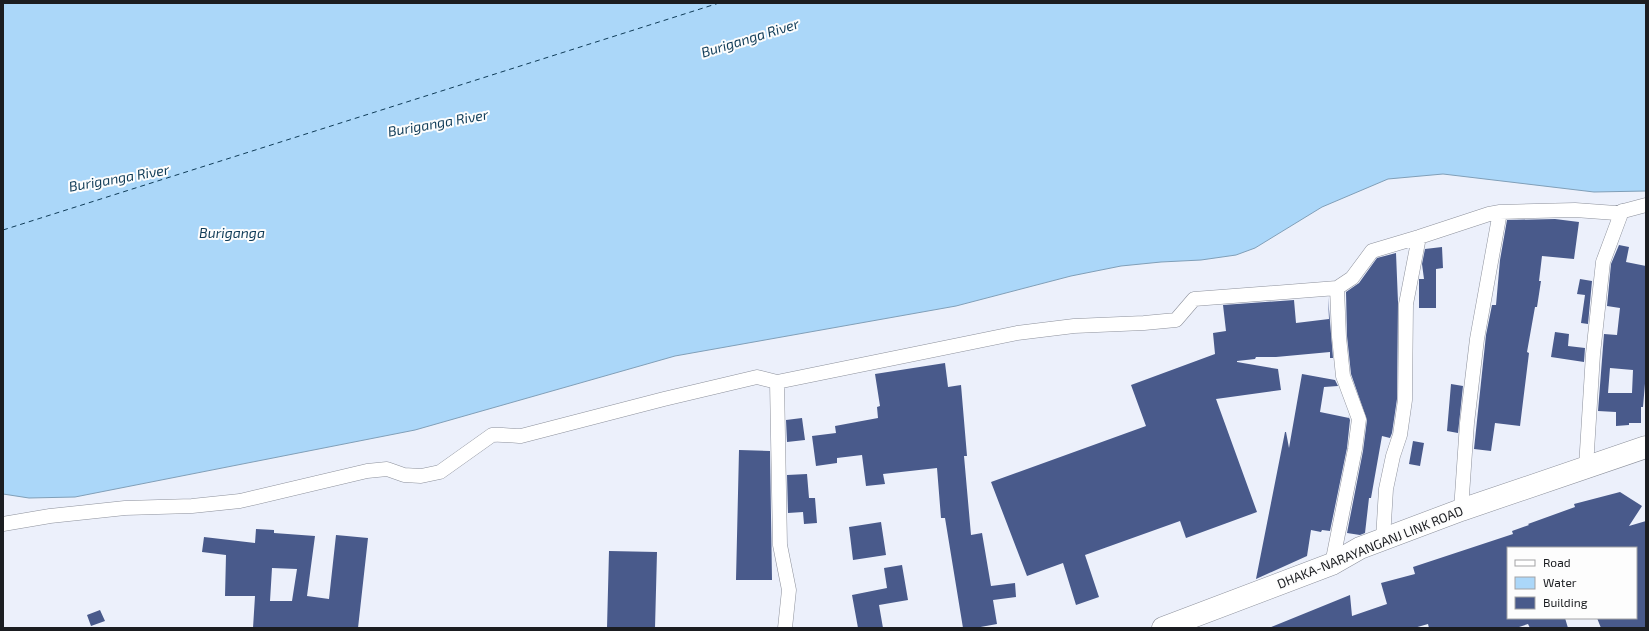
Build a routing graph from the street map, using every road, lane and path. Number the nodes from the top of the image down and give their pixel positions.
1 (1646, 204) edge
2 (1622, 211) junction
3 (1500, 212) junction
4 (1419, 237) junction
5 (1337, 288) junction
6 (776, 382) junction
7 (1646, 447) edge
8 (1586, 467) junction
9 (1461, 510) junction
10 (3, 524) edge
11 (1383, 539) junction
12 (1332, 564) junction
13 (785, 628) edge
14 (1163, 628) edge

1 - 2 street
2 - 3 street
2 - 8 street
3 - 4 street
3 - 9 street
4 - 5 street
4 - 11 street
5 - 6 street
5 - 12 street
6 - 10 street
6 - 13 street
7 - 8 highway, DHAKA-NARAYANGANJ LINK ROAD
8 - 9 highway, DHAKA-NARAYANGANJ LINK ROAD
9 - 11 highway, DHAKA-NARAYANGANJ LINK ROAD
11 - 12 highway, DHAKA-NARAYANGANJ LINK ROAD
12 - 14 highway, DHAKA-NARAYANGANJ LINK ROAD

